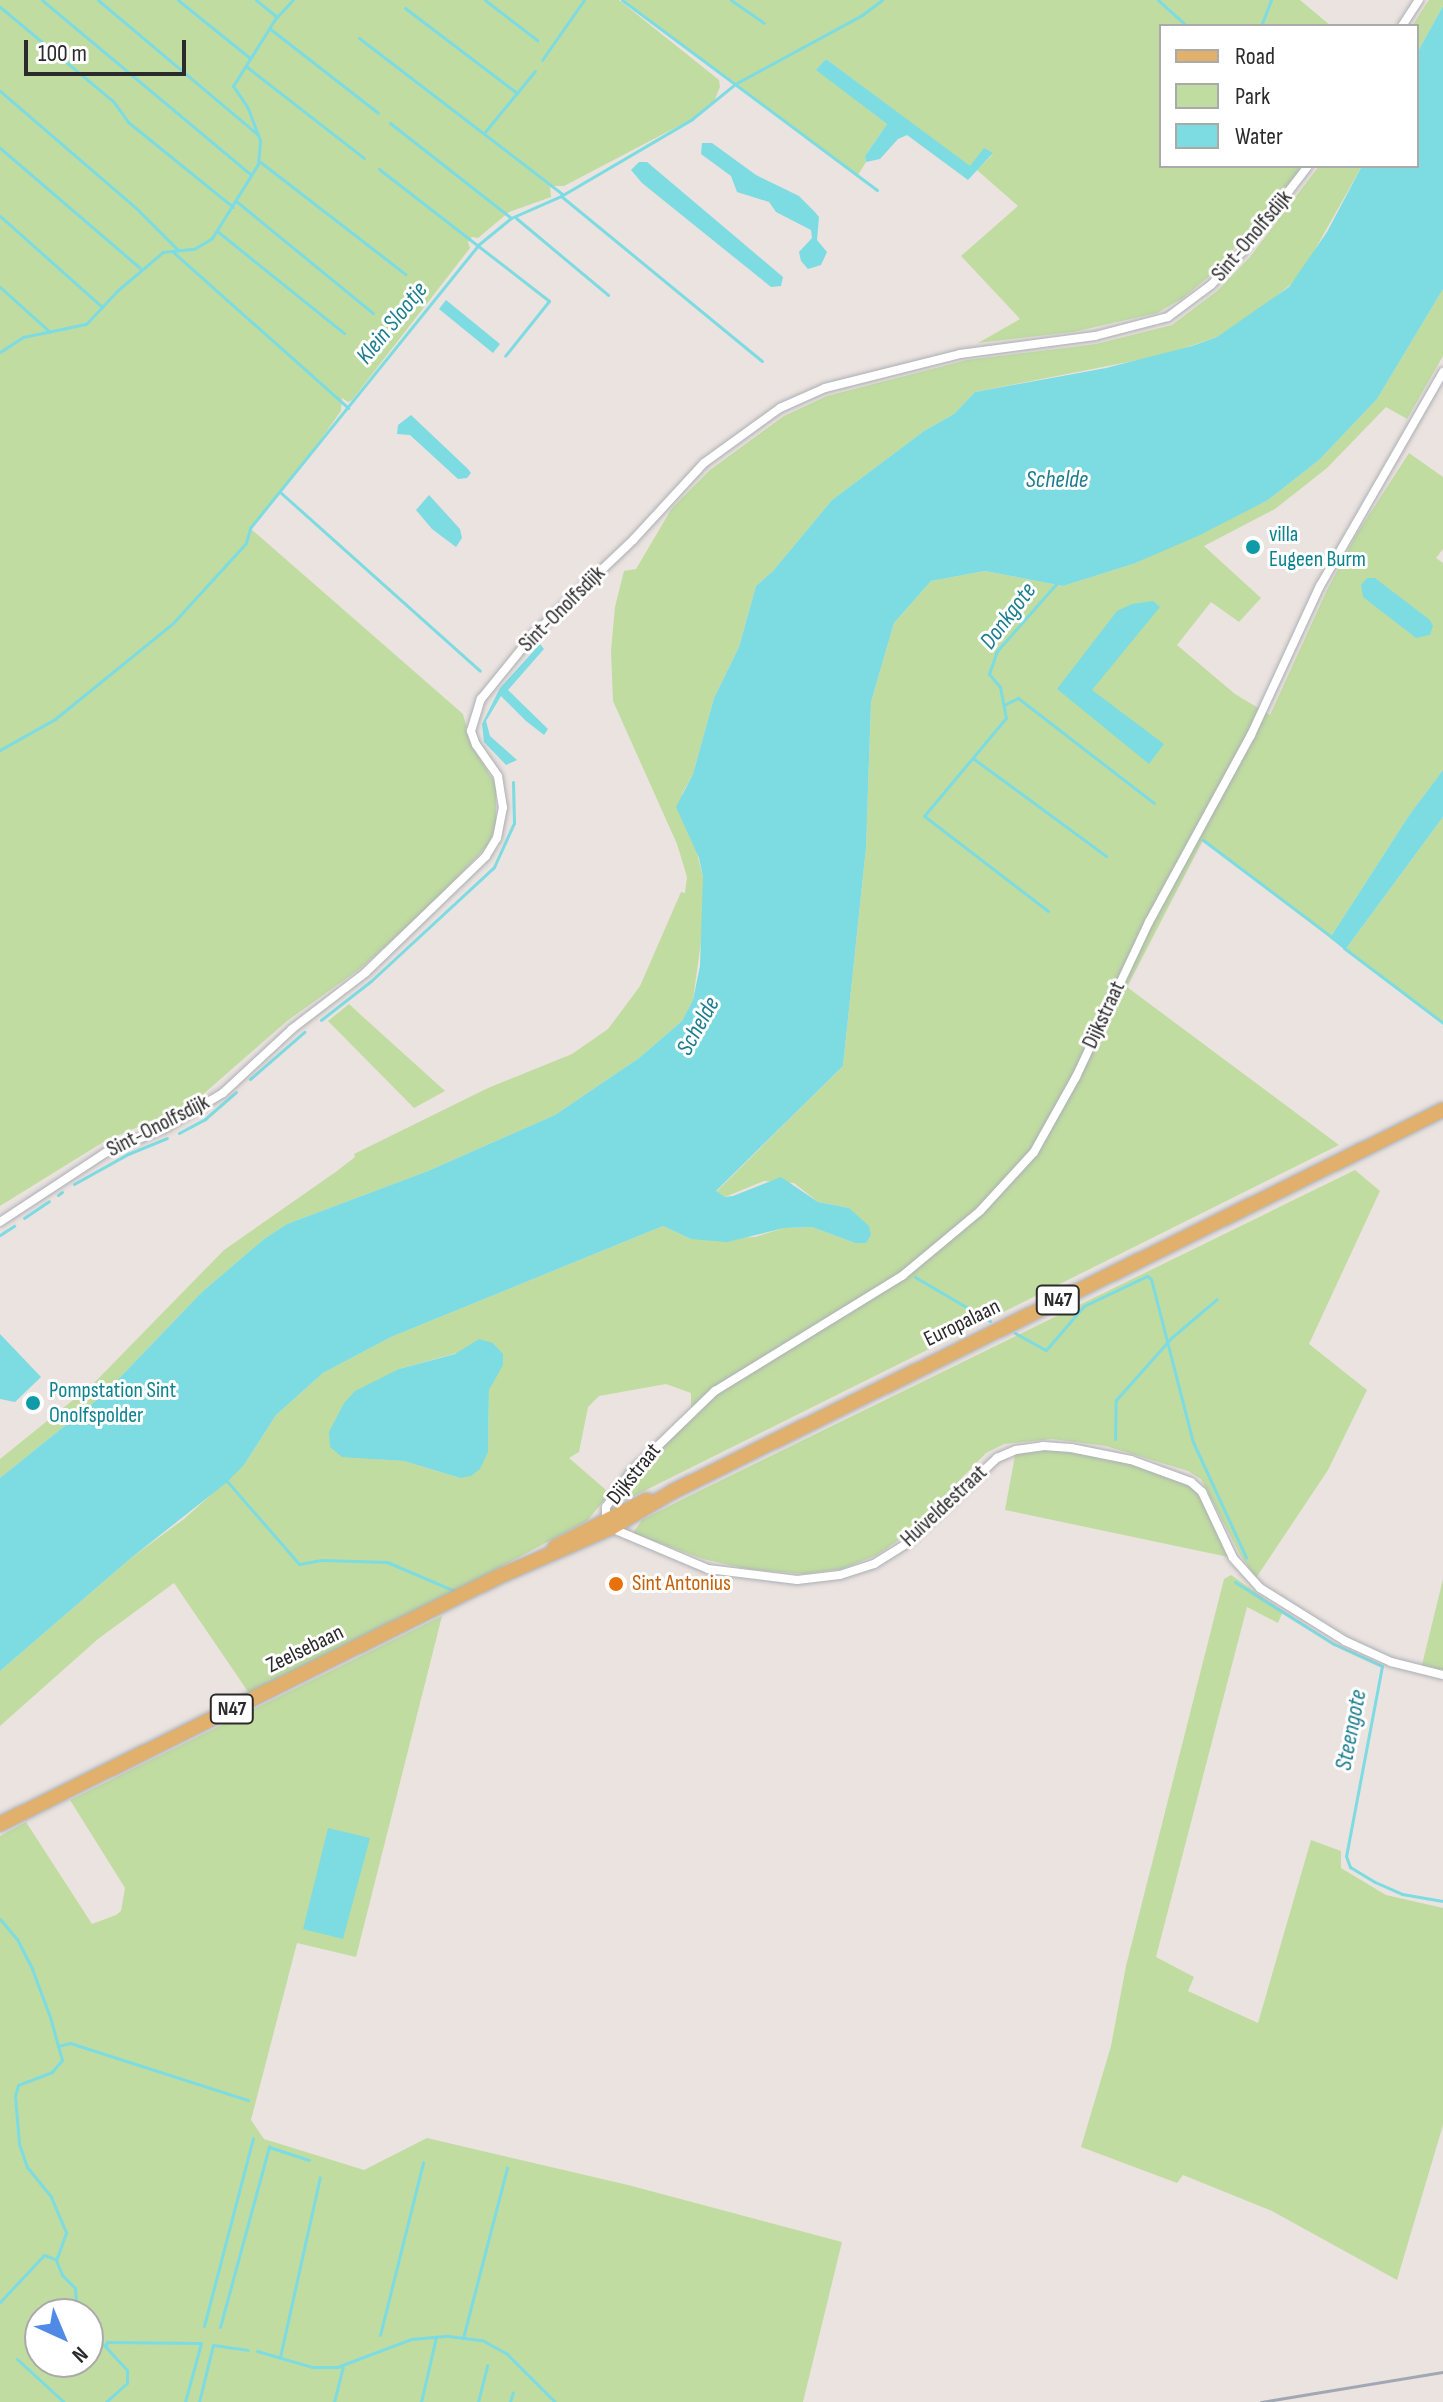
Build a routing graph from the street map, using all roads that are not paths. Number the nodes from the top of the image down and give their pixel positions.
1 (1419, 0) edge
2 (1403, 24) edge
3 (1306, 168) edge
4 (1443, 372) edge
5 (1443, 1110) edge
6 (0, 1222) edge
7 (674, 1491) joint
8 (608, 1523) junction
9 (1443, 1675) edge
10 (0, 1824) edge

1 - 2 street
3 - 6 street, Sint-Onolfsdijk
4 - 8 street, Dijkstraat
5 - 7 main road, Europalaan / N47
7 - 8 main road, Zeelsebaan / N47
8 - 9 street, Huiveldestraat
8 - 10 main road, Zeelsebaan / N47

